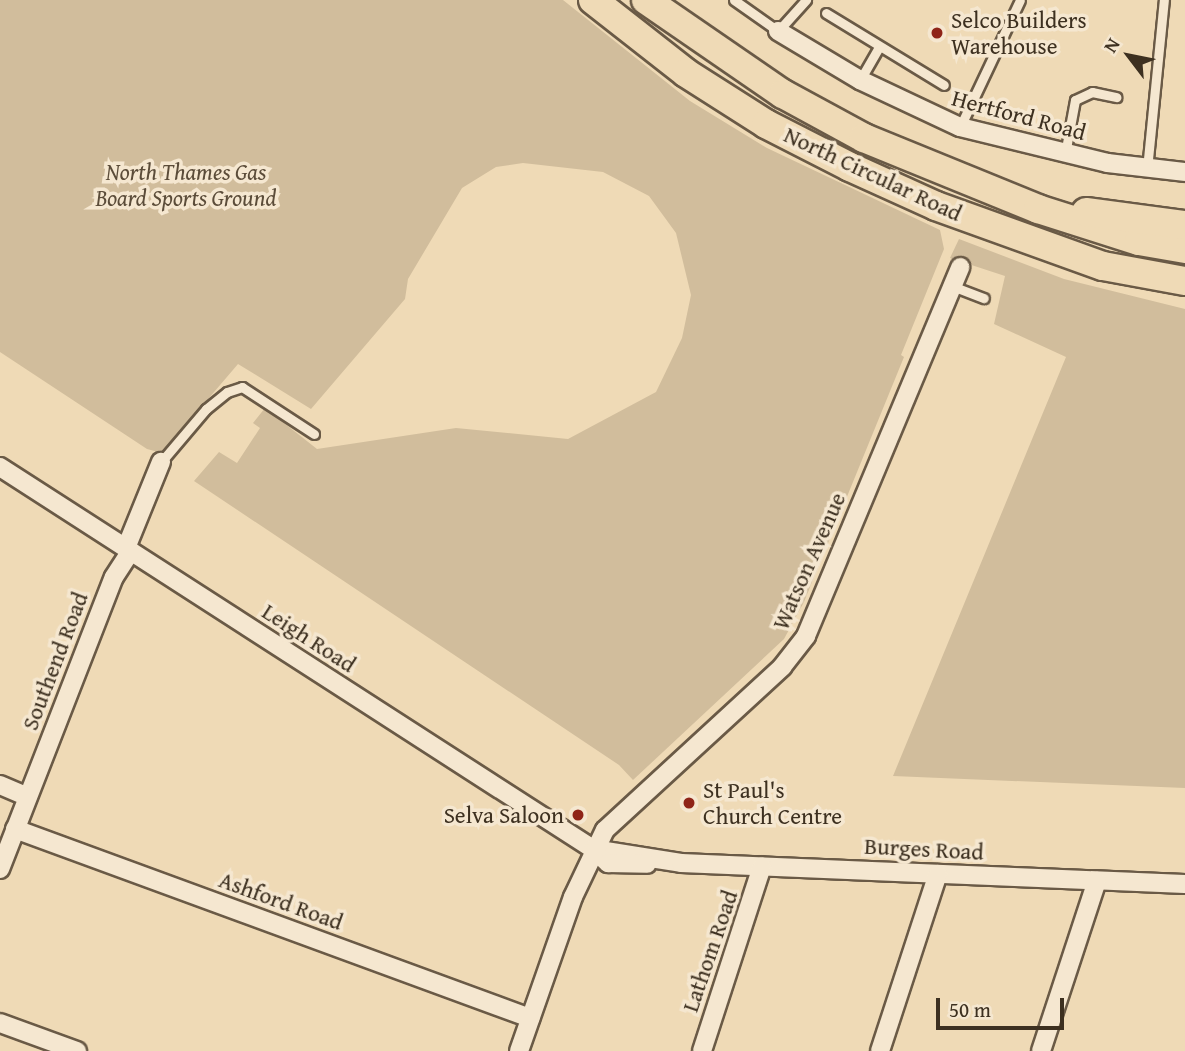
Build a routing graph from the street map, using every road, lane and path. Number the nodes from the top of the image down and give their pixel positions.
1 (593, 0) edge
2 (646, 0) edge
3 (734, 0) edge
4 (806, 0) edge
5 (1020, 0) edge
6 (1164, 0) edge
7 (746, 3) edge
8 (826, 13) dead end
9 (778, 31) junction
10 (879, 47) junction
11 (860, 80) junction
12 (944, 85) dead end
13 (1116, 97) dead end
14 (960, 127) junction
15 (1065, 154) junction
16 (1147, 169) junction
17 (1185, 172) edge
18 (1038, 209) junction
19 (1185, 225) edge
20 (1185, 249) edge
21 (1103, 266) junction
22 (960, 267) dead end
23 (1185, 281) edge
24 (952, 285) junction
25 (1185, 290) edge
26 (984, 299) dead end
27 (314, 434) dead end
28 (161, 462) joint
29 (0, 467) edge
30 (128, 550) junction
31 (0, 786) edge
32 (28, 797) junction
33 (15, 829) junction
34 (593, 849) junction
35 (762, 866) junction
36 (0, 869) edge
37 (938, 874) junction
38 (1097, 881) junction
39 (1185, 884) edge
40 (530, 1018) junction
41 (0, 1023) edge
42 (77, 1051) edge
43 (519, 1051) edge
44 (702, 1051) edge
45 (880, 1051) edge
46 (1041, 1051) edge

1 - 21 highway, North Circular Road
2 - 18 highway, North Circular Road
3 - 7 lane
4 - 9 lane
5 - 14 lane
6 - 16 lane
7 - 9 lane
8 - 10 lane
9 - 11 street, Hertford Road
10 - 11 lane
10 - 12 lane
11 - 14 street, Hertford Road
13 - 15 lane
14 - 15 street, Hertford Road
15 - 16 street, Hertford Road
16 - 17 street, Hertford Road
18 - 19 highway
18 - 20 highway, North Circular Road
21 - 23 highway, North Circular Road
21 - 25 highway
22 - 24 street, Watson Avenue
24 - 26 lane
24 - 34 street, Watson Avenue
27 - 28 lane
28 - 30 street, Southend Road
29 - 30 street, Leigh Road
30 - 32 street, Southend Road
30 - 34 street, Leigh Road
31 - 32 street
32 - 33 street, Southend Road
33 - 36 street, Southend Road
33 - 40 street, Ashford Road
34 - 35 street, Burges Road
34 - 40 street
35 - 37 street, Burges Road
35 - 44 street, Lathom Road
37 - 38 street, Burges Road
37 - 45 street
38 - 39 street, Burges Road
38 - 46 street
40 - 43 street
41 - 42 street

